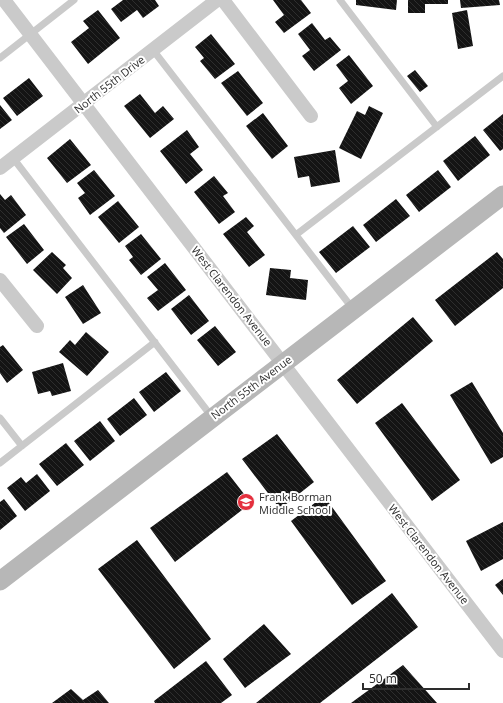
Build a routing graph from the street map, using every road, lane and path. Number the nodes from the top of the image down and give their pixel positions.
1 (4, 0) edge
2 (74, 0) edge
3 (217, 0) edge
4 (223, 0) edge
5 (340, 0) edge
6 (30, 35) junction
7 (153, 50) junction
8 (0, 58) edge
9 (503, 76) edge
10 (83, 104) junction
11 (311, 116) dead end
12 (437, 127) junction
13 (12, 158) junction
14 (0, 168) edge
15 (503, 195) edge
16 (296, 234) junction
17 (0, 280) edge
18 (354, 309) junction
19 (36, 326) dead end
20 (155, 342) junction
21 (283, 363) junction
22 (213, 417) junction
23 (0, 418) edge
24 (22, 446) junction
25 (0, 463) edge
26 (0, 581) edge
27 (503, 651) edge

1 - 6 street, West Clarendon Avenue
2 - 6 lane
3 - 7 street, North 55th Drive
4 - 11 street
5 - 12 lane
6 - 8 lane
6 - 10 street, West Clarendon Avenue
7 - 10 street, North 55th Drive
7 - 16 lane
9 - 12 lane
10 - 13 street, North 55th Drive
10 - 21 street, West Clarendon Avenue
12 - 16 lane
13 - 14 street, North 55th Drive
13 - 20 lane
15 - 18 street, North 55th Avenue
16 - 18 lane
17 - 19 street
18 - 21 street, North 55th Avenue
20 - 22 lane
20 - 24 lane
21 - 22 street, North 55th Avenue
21 - 27 street, West Clarendon Avenue
22 - 26 street, North 55th Avenue
23 - 24 lane
24 - 25 lane

